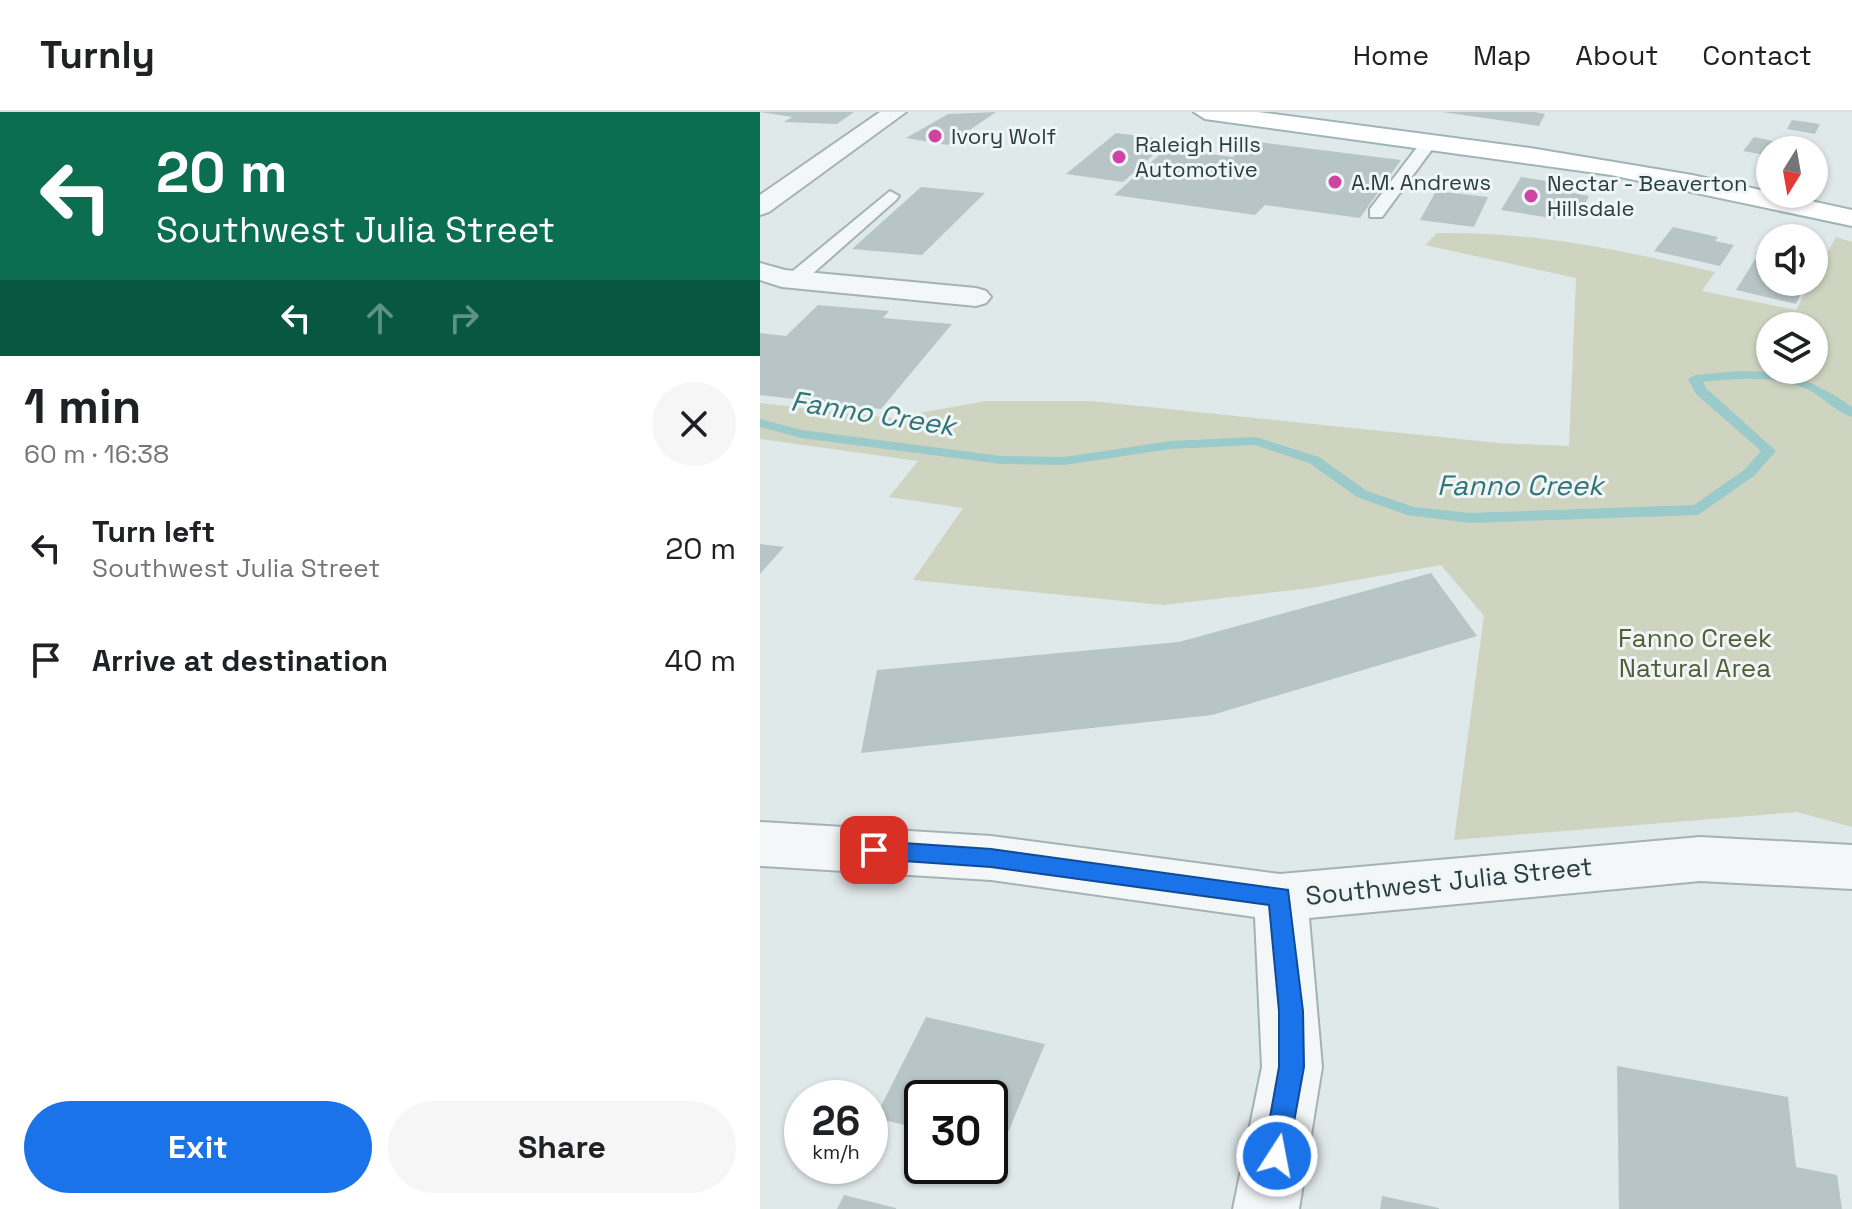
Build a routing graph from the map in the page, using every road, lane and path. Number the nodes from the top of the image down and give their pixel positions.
1 (895, 112) edge
2 (1207, 112) edge
3 (1270, 116) edge
4 (1431, 140) junction
5 (890, 196) dead end
6 (760, 207) edge
7 (1376, 213) dead end
8 (1852, 218) edge
9 (760, 271) edge
10 (795, 279) junction
11 (976, 297) dead end
12 (760, 844) edge
13 (1852, 867) edge
14 (1280, 897) junction
15 (1266, 1209) edge

1 - 6 street
2 - 3 main road
3 - 4 main road
4 - 7 lane
4 - 8 main road
5 - 10 lane
9 - 10 street
10 - 11 street
12 - 14 street, Southwest Julia Street
13 - 14 street, Southwest Julia Street
14 - 15 street

